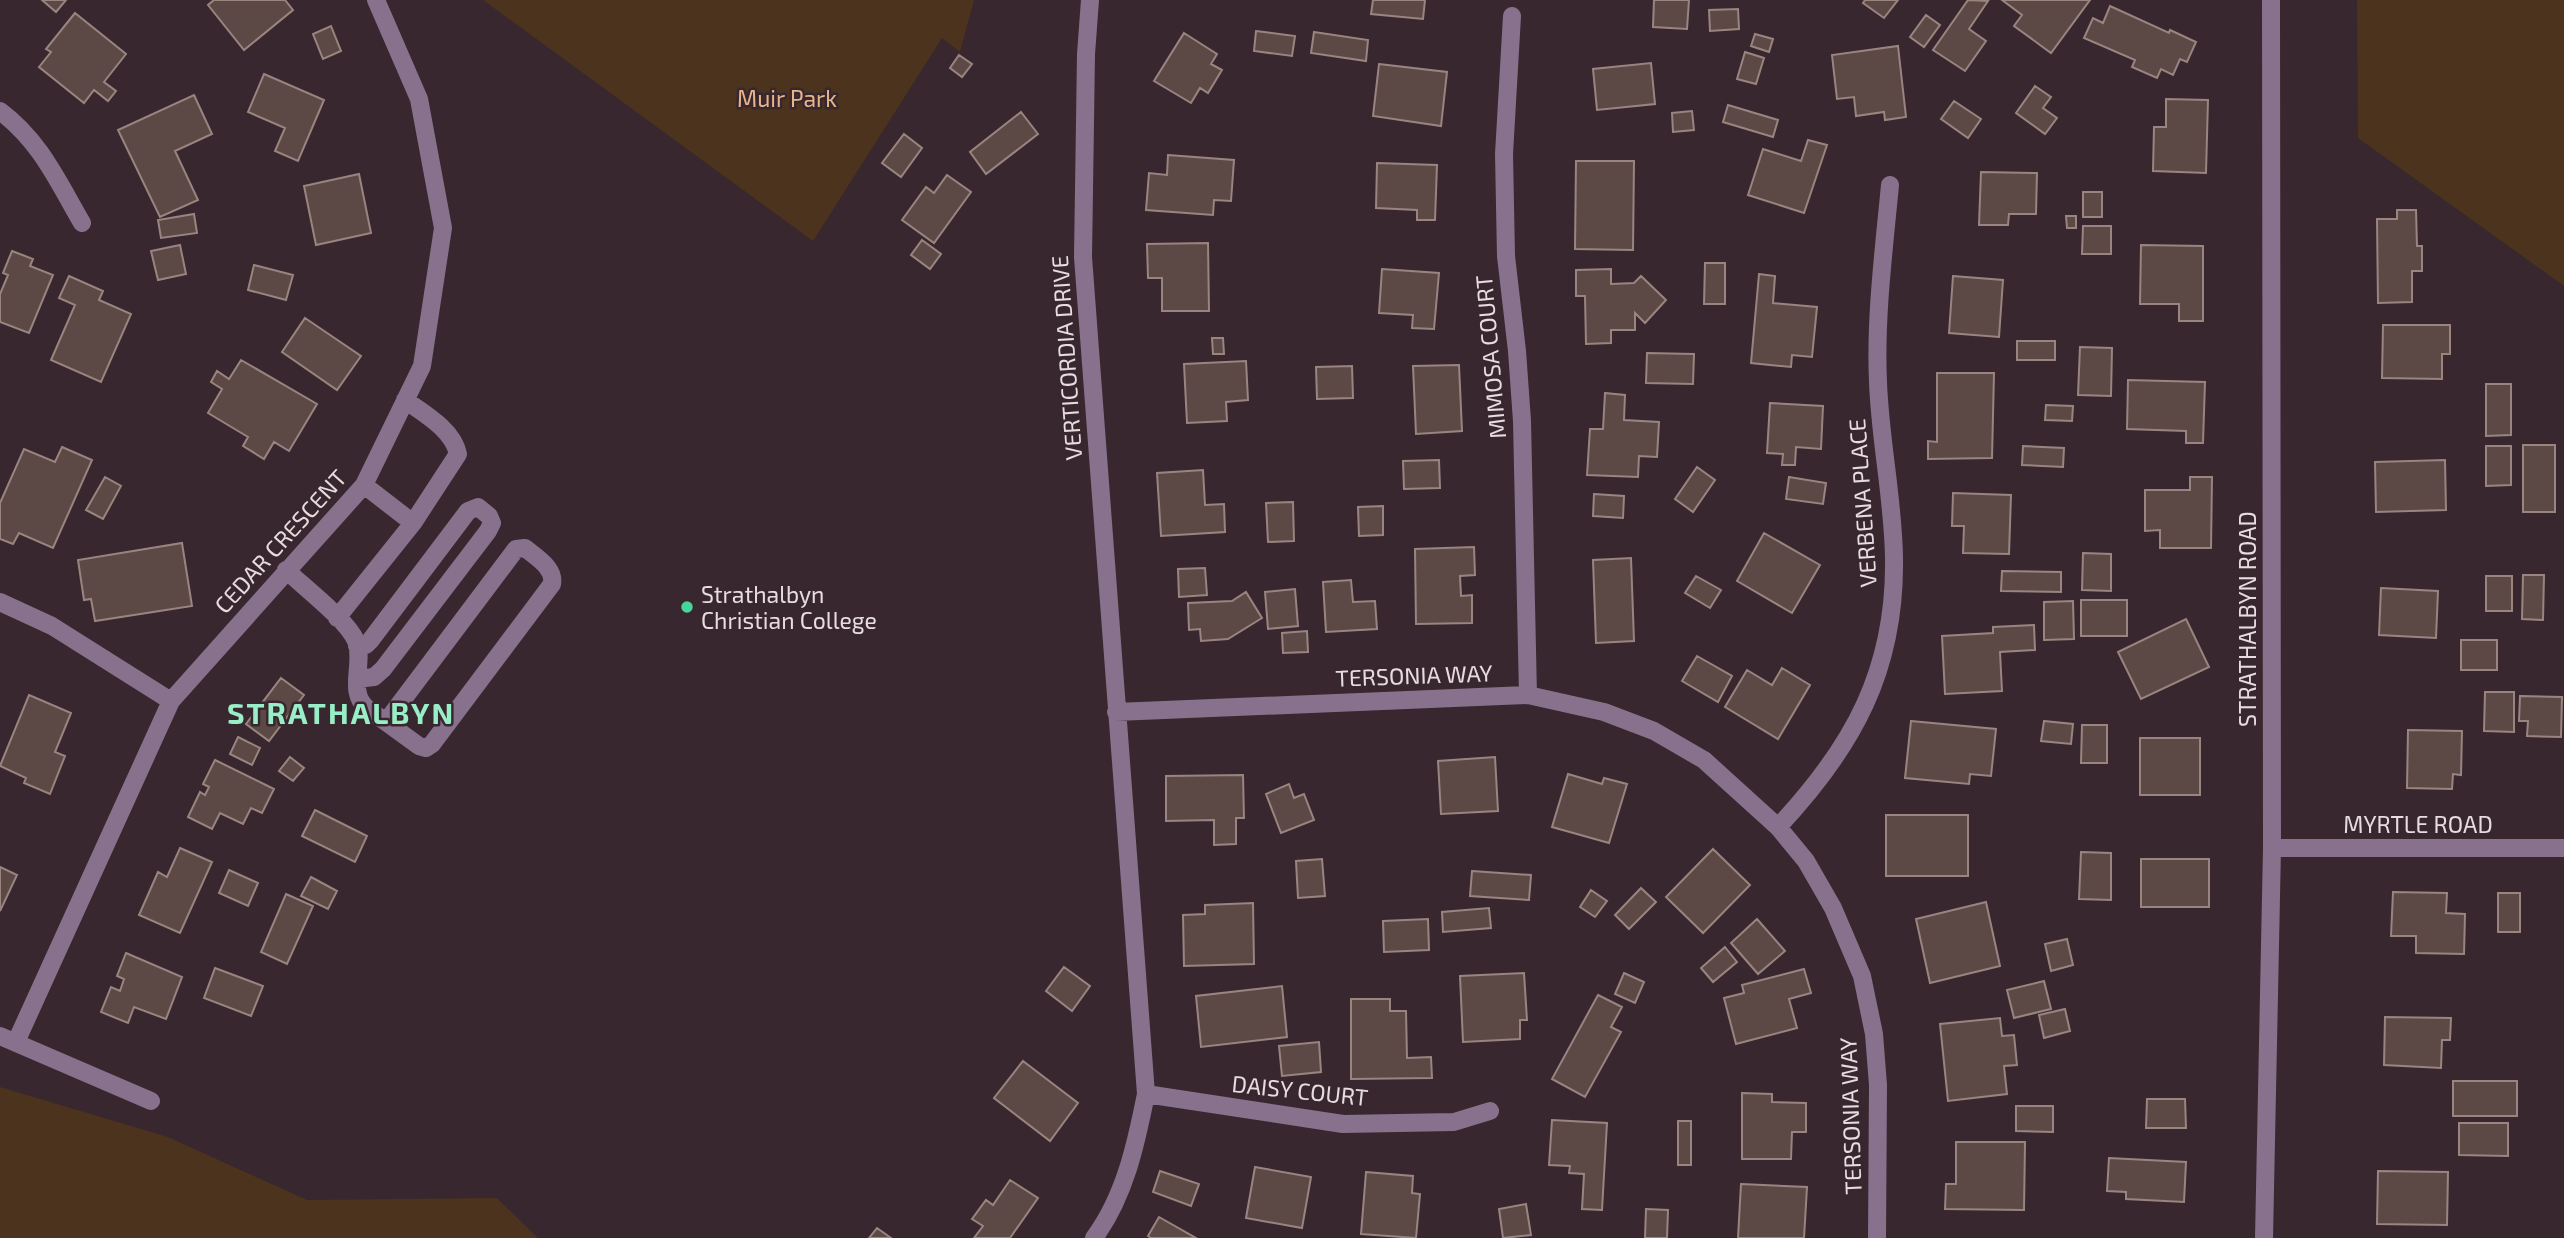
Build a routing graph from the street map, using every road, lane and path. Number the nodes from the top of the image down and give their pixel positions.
1 (376, 0) edge
2 (1090, 0) edge
3 (2271, 0) edge
4 (1512, 16) dead end
5 (0, 111) edge
6 (1890, 185) dead end
7 (82, 223) dead end
8 (405, 400) junction
9 (364, 485) junction
10 (412, 523) junction
11 (286, 570) junction
12 (0, 602) edge
13 (337, 618) junction
14 (357, 646) junction
15 (357, 679) junction
16 (1528, 695) junction
17 (171, 701) junction
18 (1116, 712) junction
19 (386, 722) junction
20 (1778, 827) junction
21 (2272, 848) junction
22 (2564, 848) edge
23 (8, 1039) edge
24 (1146, 1094) junction
25 (151, 1101) dead end
26 (1490, 1111) dead end
27 (1094, 1238) edge
28 (1877, 1238) edge
29 (2264, 1238) edge

1 - 8 street, CEDAR CRESCENT
2 - 18 street, VERTICORDIA DRIVE
3 - 21 street, STRATHALBYN ROAD
4 - 16 street, MIMOSA COURT
5 - 7 street
6 - 20 street, VERBENA PLACE
8 - 9 street, CEDAR CRESCENT
8 - 10 street
9 - 10 street
9 - 11 street, CEDAR CRESCENT
10 - 13 street
11 - 13 street
11 - 17 street, CEDAR CRESCENT
12 - 17 street
13 - 14 street
14 - 15 street
14 - 15 street
15 - 19 street
16 - 18 street, TERSONIA WAY
16 - 20 street, TERSONIA WAY
17 - 23 street, CEDAR CRESCENT
18 - 24 street
19 - 19 street
20 - 28 street, TERSONIA WAY
21 - 22 street, MYRTLE ROAD
21 - 29 street, STRATHALBYN ROAD
23 - 25 street
24 - 26 street, DAISY COURT
24 - 27 street

